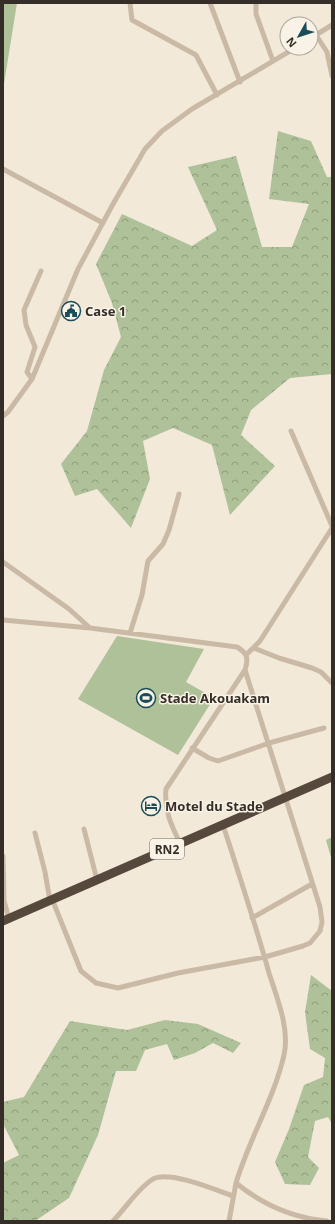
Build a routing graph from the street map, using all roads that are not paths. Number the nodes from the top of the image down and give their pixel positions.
1 (130, 3) edge
2 (210, 3) edge
3 (256, 3) edge
4 (332, 26) edge
5 (319, 33) edge
6 (319, 42) edge
7 (282, 56) edge
8 (273, 62) junction
9 (332, 76) edge
10 (240, 82) junction
11 (217, 95) junction
12 (3, 169) edge
13 (103, 222) junction
14 (41, 271) dead end
15 (32, 379) junction
16 (3, 416) edge
17 (291, 431) dead end
18 (179, 494) dead end
19 (332, 527) edge
20 (3, 562) edge
21 (3, 620) edge
22 (90, 628) junction
23 (130, 633) junction
24 (254, 648) junction
25 (247, 654) junction
26 (245, 670) junction
27 (332, 683) edge
28 (324, 728) dead end
29 (269, 743) junction
30 (192, 748) junction
31 (332, 777) edge
32 (285, 798) junction
33 (223, 825) junction
34 (84, 829) dead end
35 (35, 833) dead end
36 (180, 843) junction
37 (3, 856) edge
38 (97, 880) junction
39 (312, 884) junction
40 (51, 900) junction
41 (252, 918) junction
42 (6, 920) edge
43 (265, 957) junction
44 (236, 1183) junction
45 (233, 1196) junction
46 (291, 1215) junction
47 (112, 1221) edge
48 (229, 1221) edge
49 (290, 1221) edge
50 (327, 1221) edge

1 - 11 street
2 - 10 street
3 - 8 street
4 - 5 street
6 - 9 street
7 - 8 street
8 - 10 street
10 - 11 street
11 - 13 street
12 - 13 street
13 - 15 street
14 - 15 street
15 - 16 street
17 - 19 street
18 - 23 street
19 - 24 street
20 - 22 street
21 - 22 street
22 - 23 street
23 - 25 street
24 - 25 street
24 - 27 street
25 - 26 street
26 - 29 street
26 - 30 street
28 - 29 street
29 - 30 street
29 - 32 street
30 - 36 street
31 - 32 highway, RN2
32 - 33 highway, RN2
32 - 39 street
33 - 36 highway, RN2
33 - 41 street
34 - 38 street
35 - 40 street
36 - 38 highway, RN2
37 - 42 street
38 - 40 highway, RN2
39 - 41 street
39 - 43 street
40 - 42 highway, RN2
40 - 43 street
41 - 43 street
43 - 44 street
44 - 45 street
44 - 46 street
45 - 47 street
45 - 48 street
46 - 49 street
46 - 50 street

